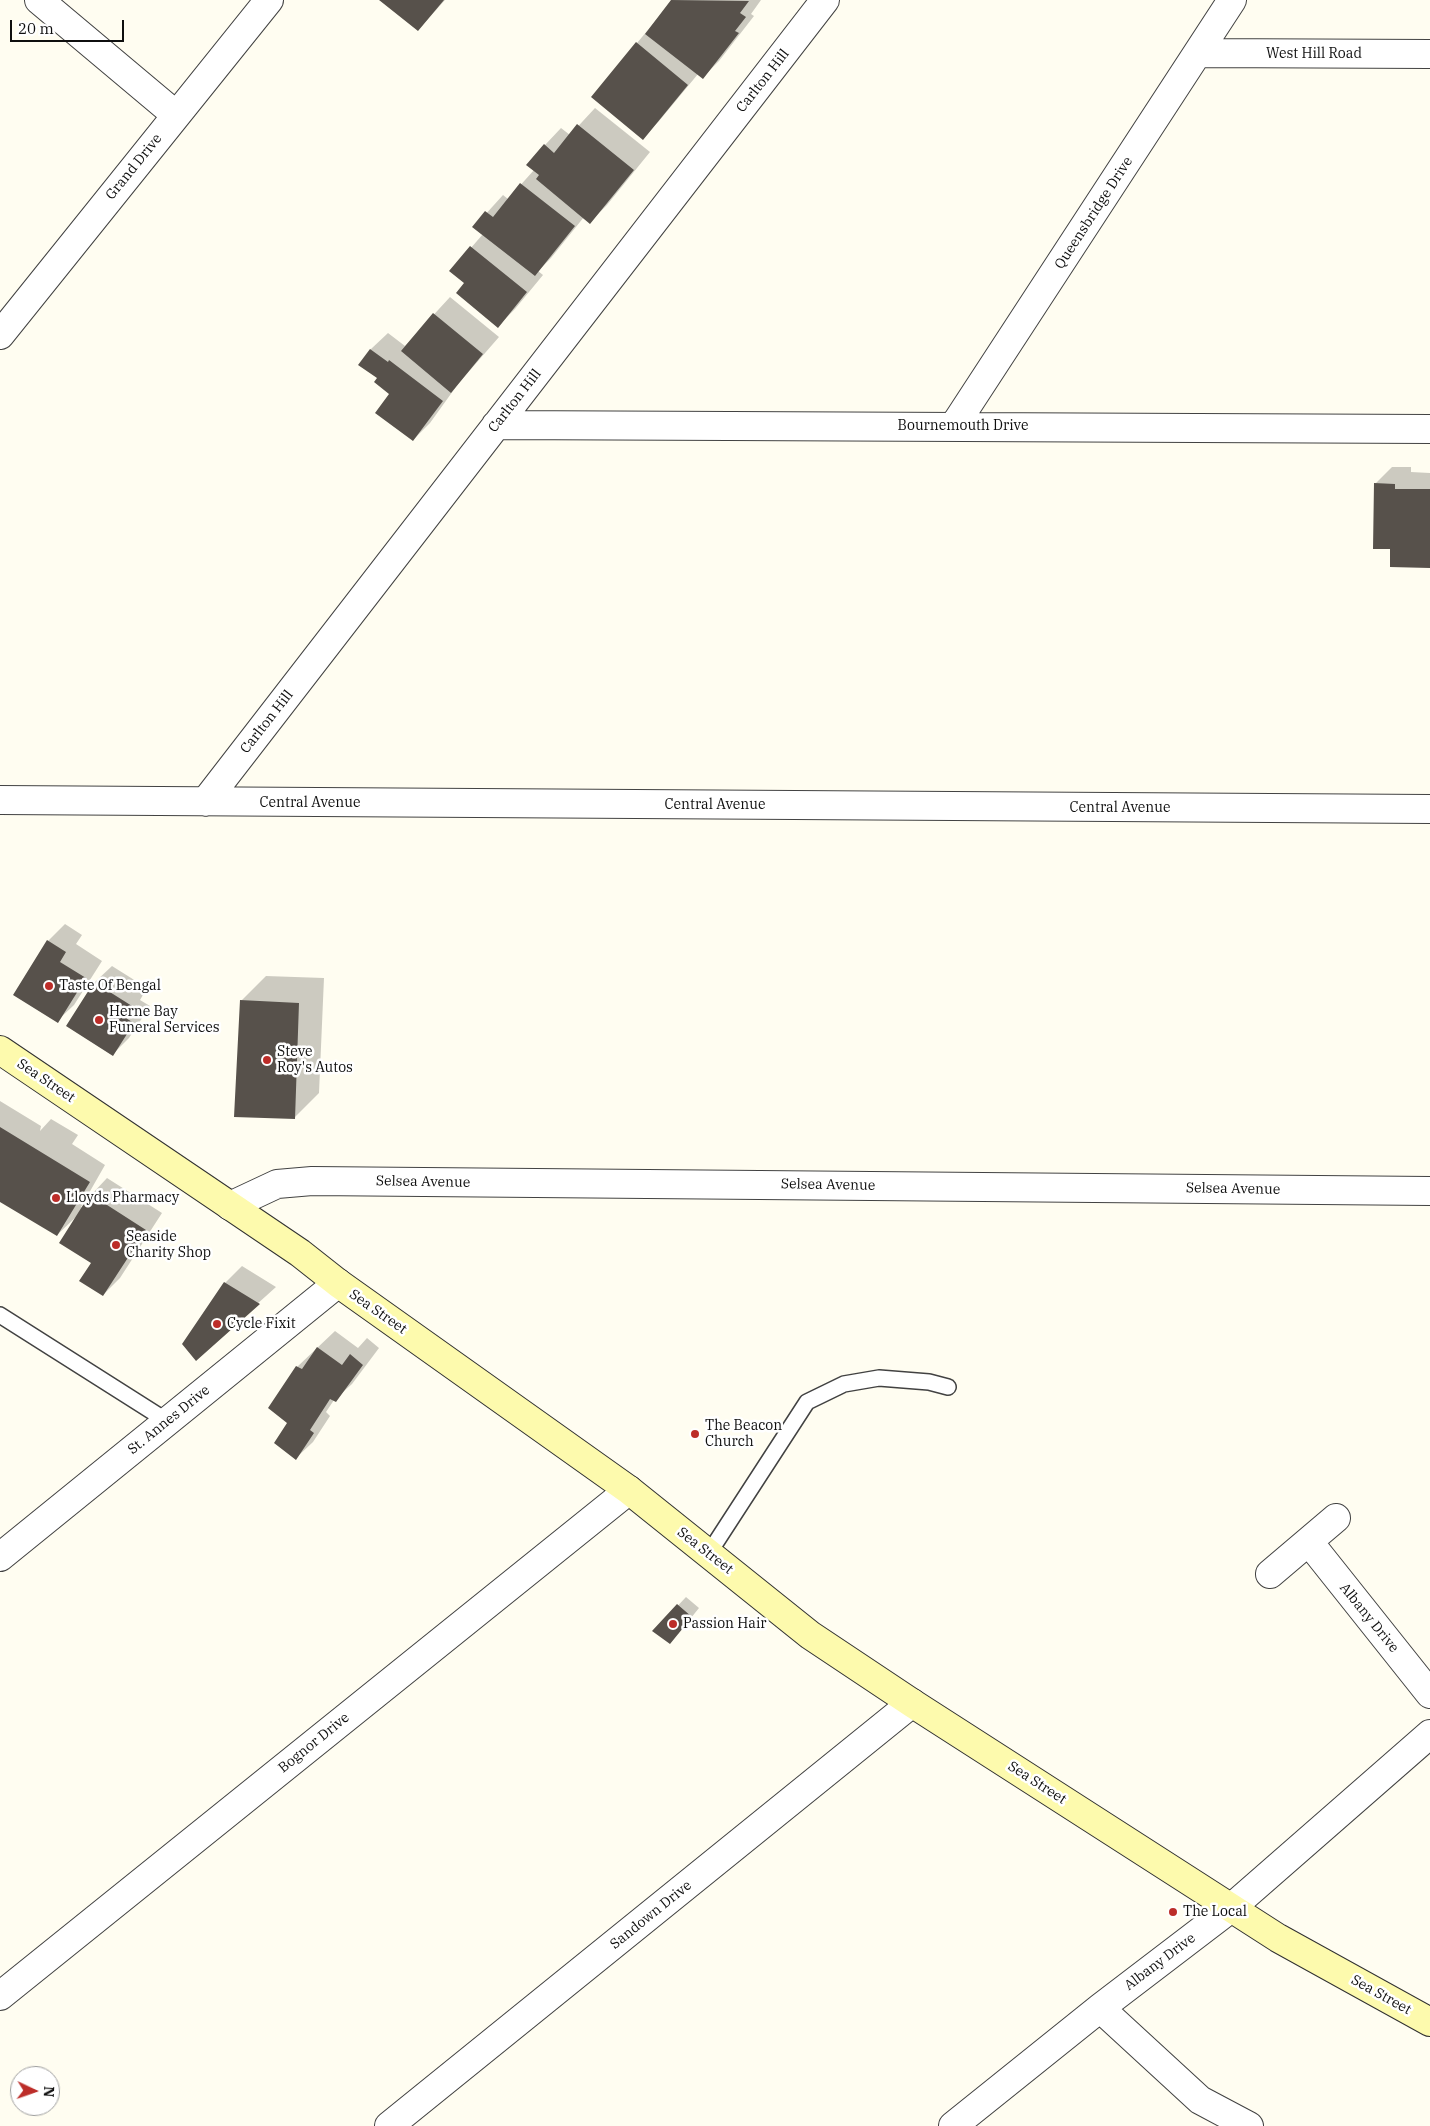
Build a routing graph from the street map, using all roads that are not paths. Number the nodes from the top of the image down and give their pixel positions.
1 (39, 0) edge
2 (269, 0) edge
3 (825, 0) edge
4 (1232, 0) edge
5 (1199, 53) junction
6 (1430, 54) edge
7 (176, 115) junction
8 (0, 335) edge
9 (496, 425) junction
10 (954, 426) junction
11 (1430, 429) edge
12 (0, 800) edge
13 (205, 802) junction
14 (1430, 810) edge
15 (0, 1050) edge
16 (1430, 1190) edge
17 (230, 1206) junction
18 (338, 1283) junction
19 (0, 1315) edge
20 (948, 1387) dead end
21 (167, 1421) junction
22 (629, 1490) junction
23 (1336, 1518) dead end
24 (1309, 1542) junction
25 (709, 1554) junction
26 (0, 1556) edge
27 (1270, 1574) dead end
28 (1430, 1694) edge
29 (912, 1703) junction
30 (1430, 1734) edge
31 (1232, 1908) junction
32 (0, 1996) edge
33 (1100, 2008) junction
34 (1430, 2022) edge
35 (389, 2126) edge
36 (953, 2126) edge
37 (1250, 2126) edge

1 - 7 street
2 - 7 street, Grand Drive
3 - 9 street, Carlton Hill
4 - 5 street, Queensbridge Drive
5 - 6 street, West Hill Road
5 - 10 street, Queensbridge Drive
7 - 8 street, Grand Drive
9 - 10 street, Bournemouth Drive
9 - 13 street, Carlton Hill
10 - 11 street, Bournemouth Drive
12 - 13 street, Central Avenue
13 - 14 street, Central Avenue
15 - 17 main road, Sea Street
16 - 17 street, Selsea Avenue
17 - 18 main road, Sea Street
18 - 21 street, St. Annes Drive
18 - 22 main road, Sea Street
19 - 21 lane
20 - 25 lane
21 - 26 street, St. Annes Drive
22 - 25 main road, Sea Street
22 - 32 street, Bognor Drive
23 - 24 street
24 - 27 street
24 - 28 street, Albany Drive
25 - 29 main road, Sea Street
29 - 31 main road, Sea Street
29 - 35 street, Sandown Drive
30 - 31 street, Albany Drive
31 - 33 street, Albany Drive
31 - 34 main road, Sea Street
33 - 36 street, Albany Drive
33 - 37 street

